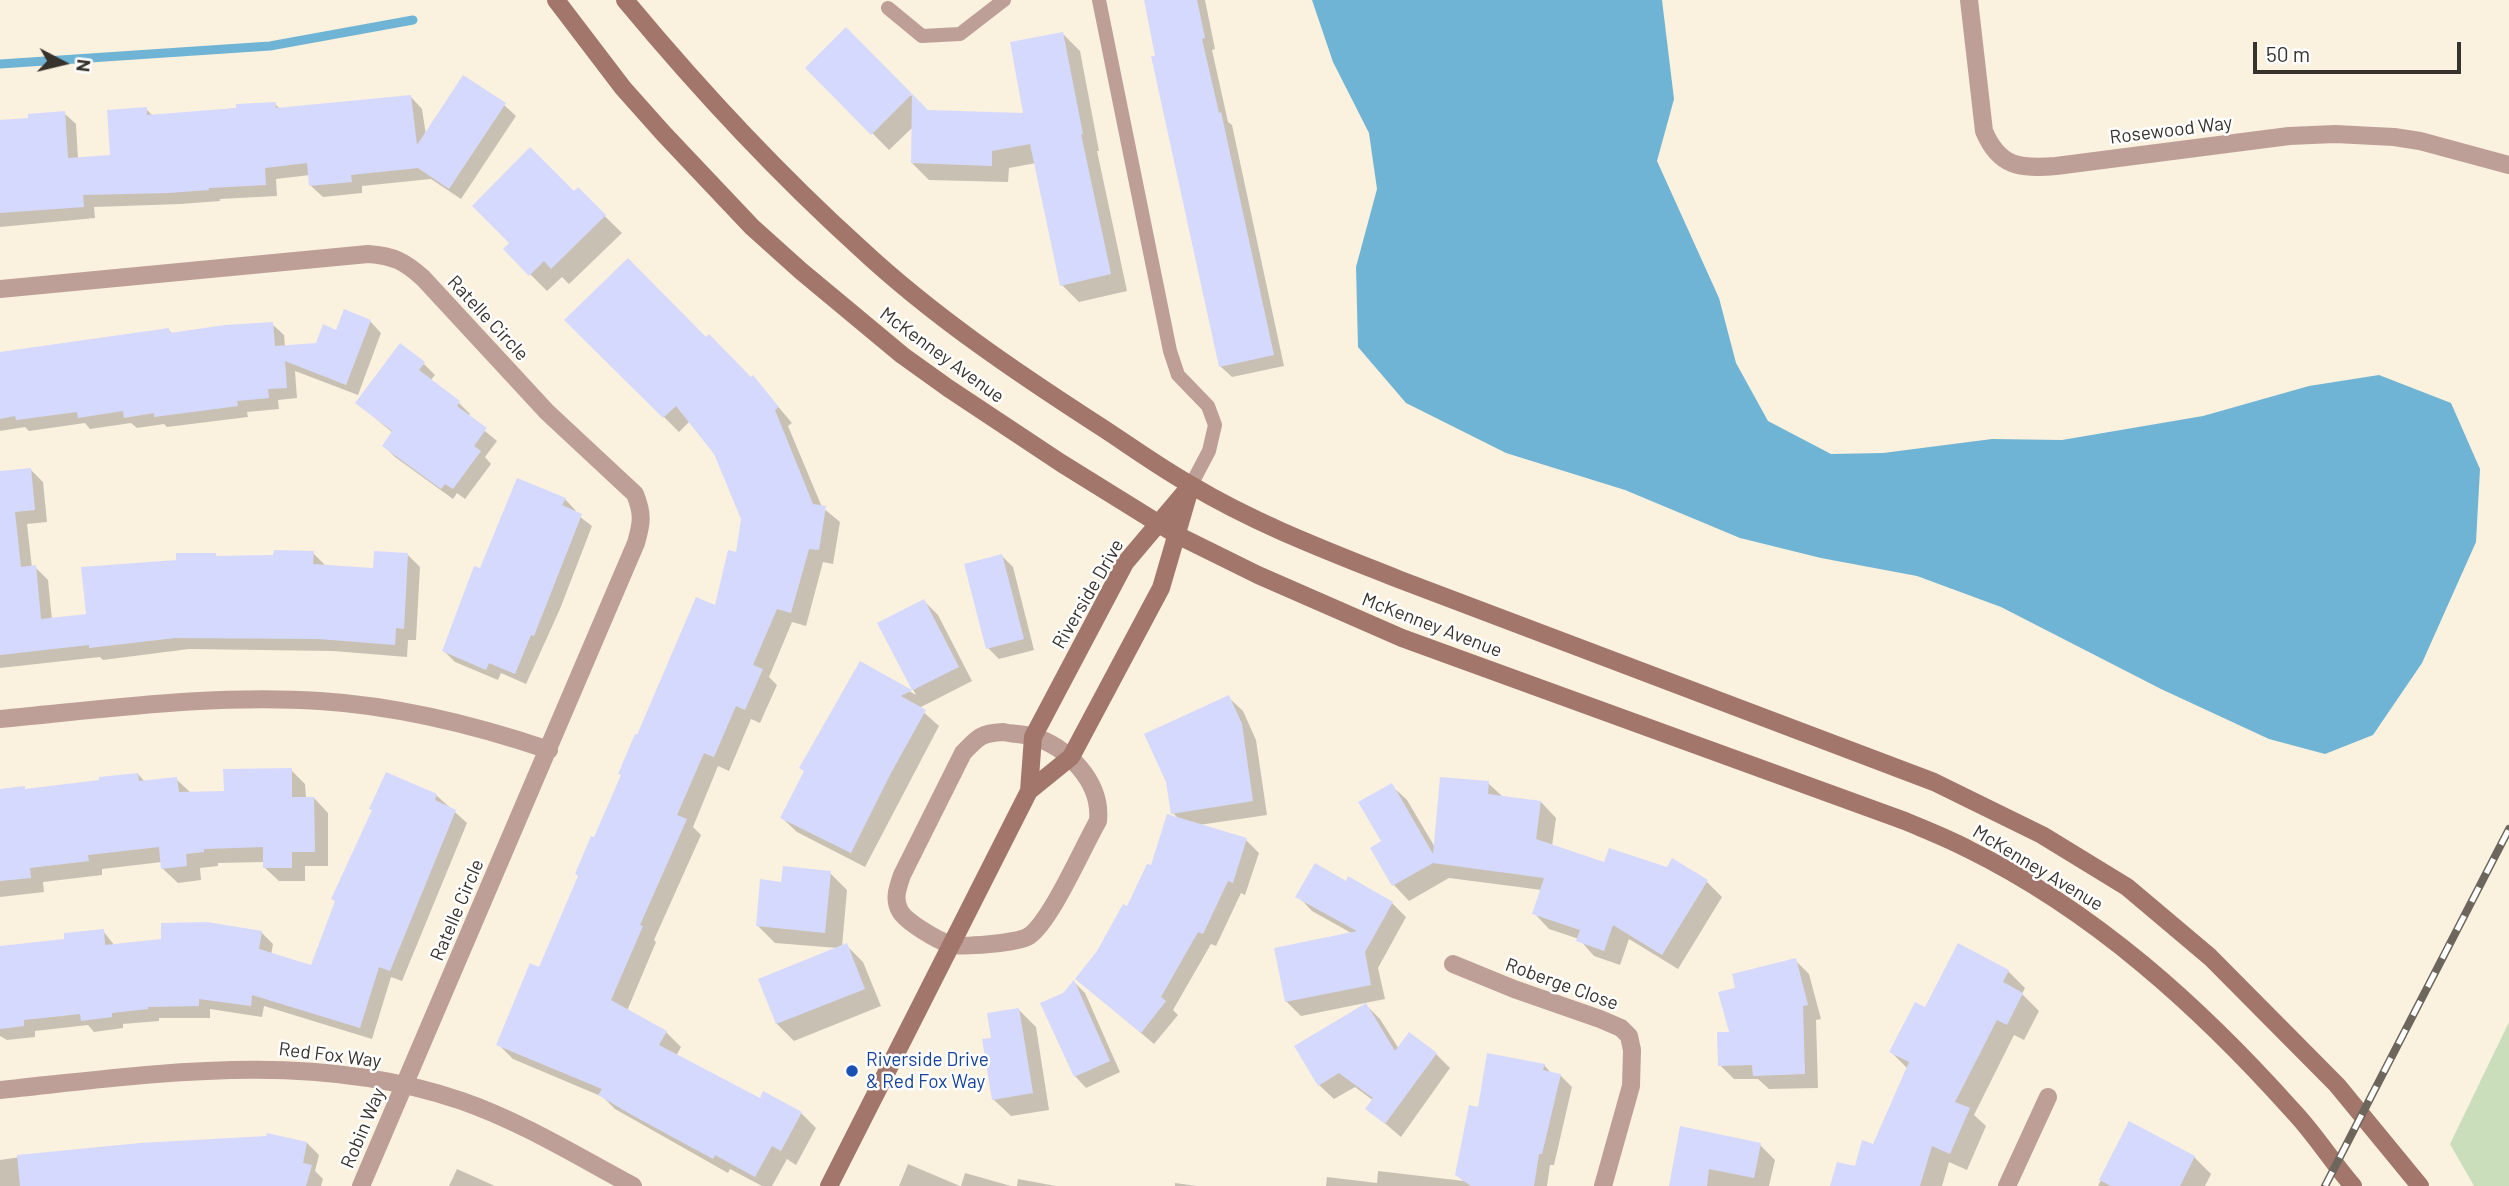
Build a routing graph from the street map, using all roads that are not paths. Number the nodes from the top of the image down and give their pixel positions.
1 (556, 0) edge
2 (625, 0) edge
3 (1004, 0) edge
4 (1099, 0) edge
5 (1969, 0) edge
6 (888, 8) dead end
7 (2509, 165) edge
8 (0, 289) edge
9 (1191, 485) junction
10 (1158, 523) junction
11 (1177, 535) junction
12 (0, 719) edge
13 (1033, 737) junction
14 (549, 750) junction
15 (1071, 757) junction
16 (1029, 791) junction
17 (951, 945) junction
18 (1453, 964) dead end
19 (403, 1086) junction
20 (0, 1090) edge
21 (2048, 1097) dead end
22 (361, 1186) edge
23 (633, 1186) edge
24 (829, 1186) edge
25 (1604, 1186) edge
26 (2007, 1186) edge
27 (2353, 1186) edge
28 (2420, 1186) edge

1 - 10 main road, McKenney Avenue
2 - 9 main road, McKenney Avenue
3 - 6 lane
4 - 9 lane
5 - 7 street, Rosewood Way
8 - 14 street, Ratelle Circle
9 - 10 main road, Riverside Drive
9 - 11 main road, Riverside Drive
9 - 28 main road, McKenney Avenue
10 - 11 main road, McKenney Avenue
10 - 13 main road, Riverside Drive
11 - 15 main road, Riverside Drive
11 - 27 main road, McKenney Avenue
12 - 14 street
13 - 15 street
13 - 16 main road, Riverside Drive
13 - 17 street
14 - 19 street, Ratelle Circle
15 - 16 main road, Riverside Drive
15 - 17 street
16 - 17 main road, Riverside Drive
17 - 24 main road, Riverside Drive
18 - 25 street, Roberge Close
19 - 20 street, Red Fox Way
19 - 22 street, Robin Way
19 - 23 street, Red Fox Way
21 - 26 street

